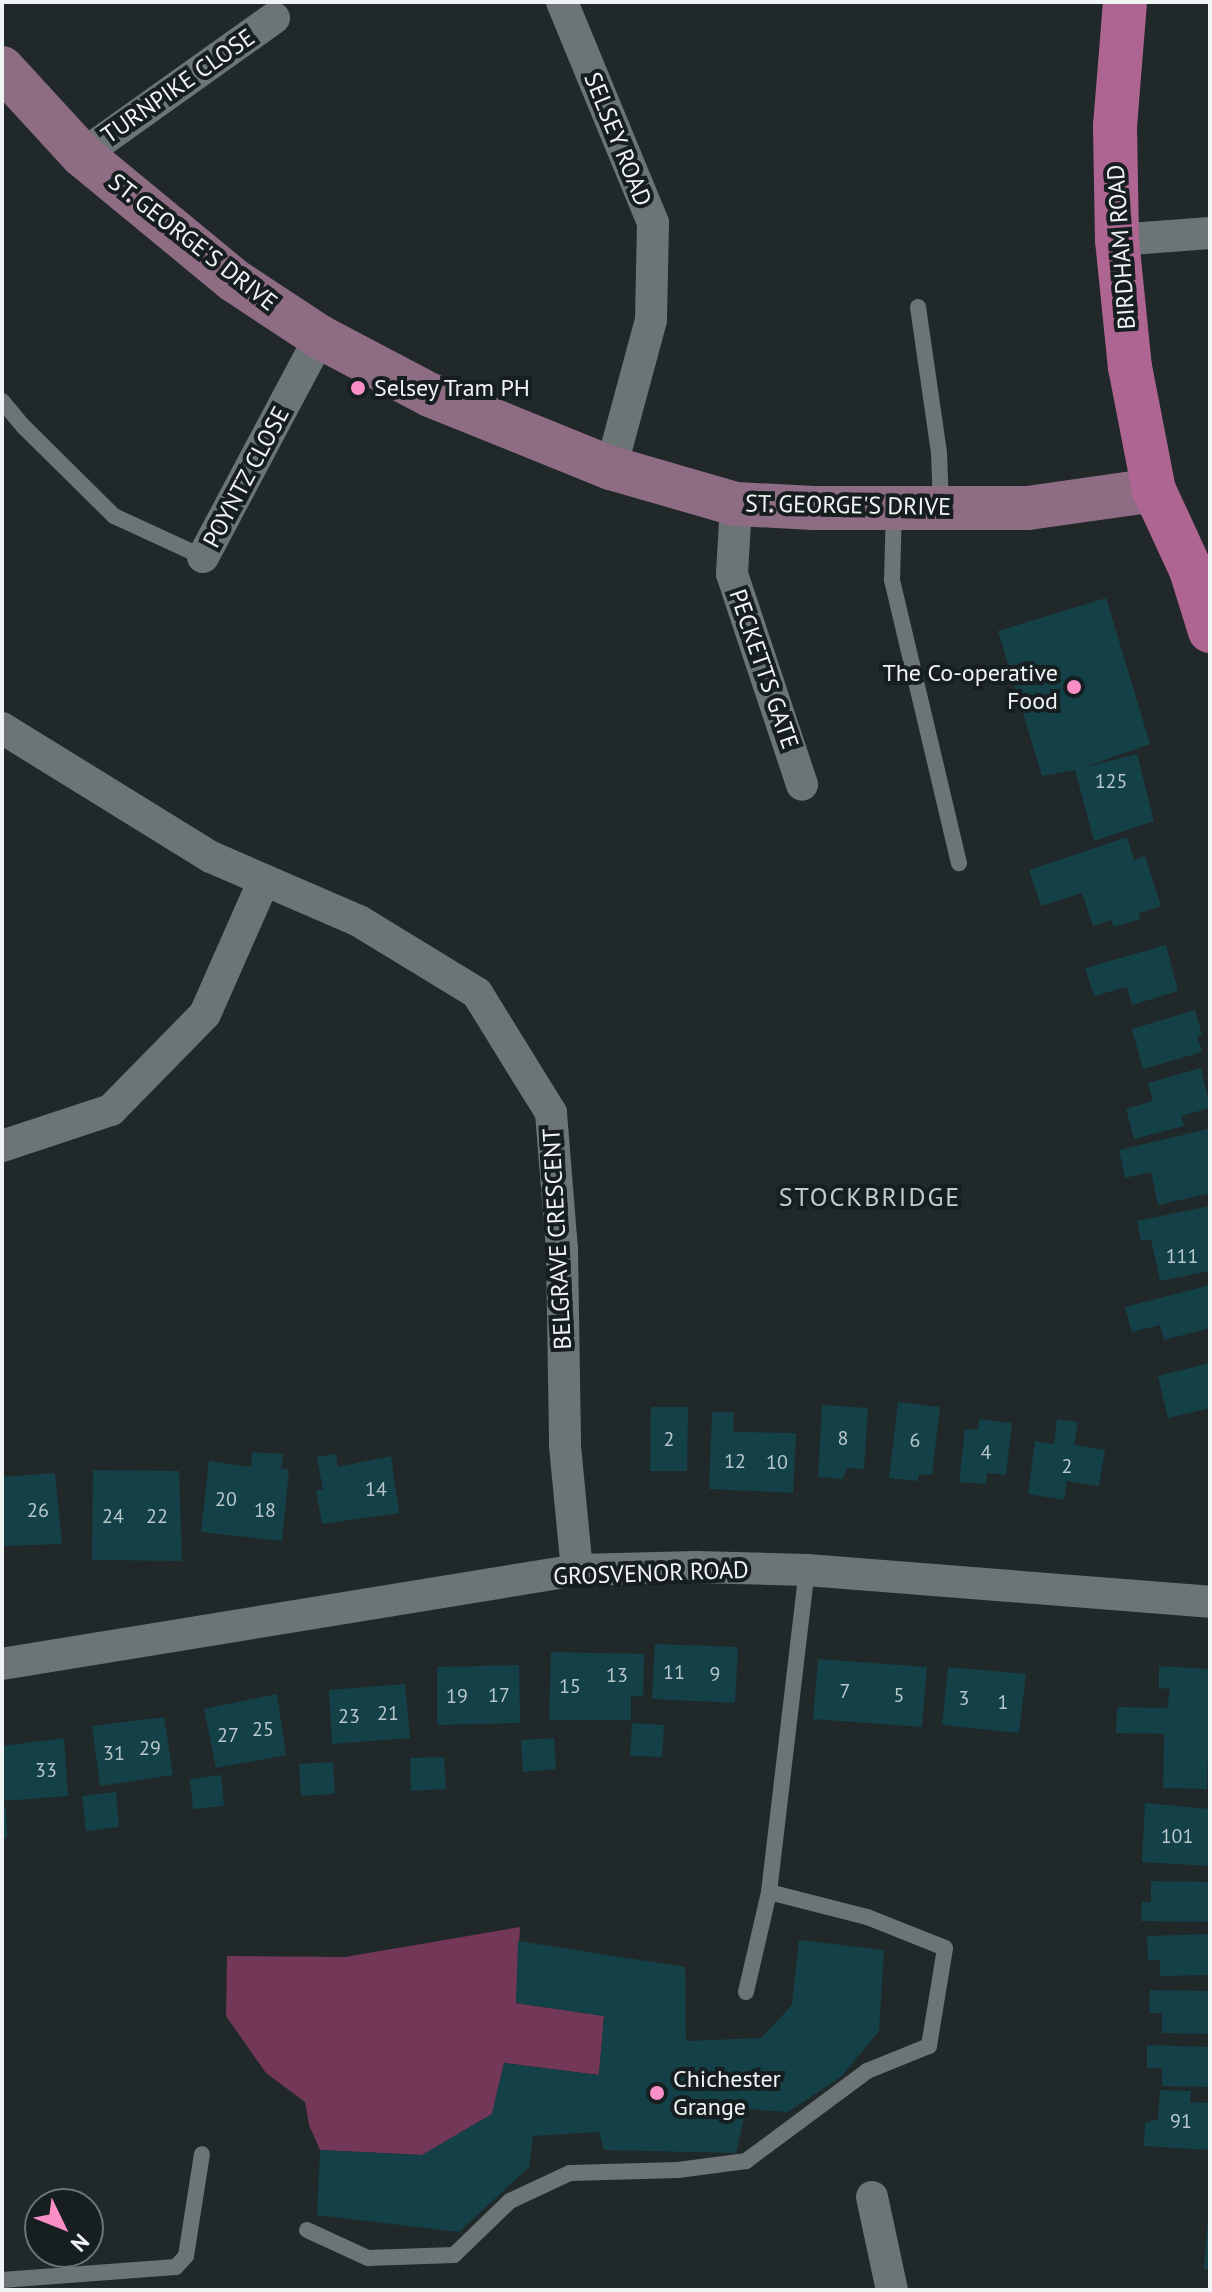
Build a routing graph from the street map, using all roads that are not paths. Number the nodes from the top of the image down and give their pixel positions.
1 (562, 2) edge
2 (1125, 2) edge
3 (274, 18) dead end
4 (2, 68) edge
5 (82, 155) junction
6 (1210, 233) edge
7 (1117, 240) junction
8 (918, 307) dead end
9 (320, 337) junction
10 (2, 401) edge
11 (611, 468) junction
12 (1154, 490) junction
13 (736, 504) junction
14 (894, 508) junction
15 (941, 508) junction
16 (203, 557) joint
17 (1210, 631) edge
18 (2, 728) edge
19 (802, 785) dead end
20 (959, 863) dead end
21 (264, 880) junction
22 (2, 1146) edge
23 (577, 1570) junction
24 (807, 1570) junction
25 (1210, 1602) edge
26 (2, 1664) edge
27 (769, 1892) junction
28 (746, 1992) dead end
29 (202, 2154) dead end
30 (872, 2197) dead end
31 (307, 2230) dead end
32 (2, 2280) edge
33 (892, 2290) edge

1 - 11 street, SELSEY ROAD
2 - 7 main road, BIRDHAM ROAD
3 - 5 street, TURNPIKE CLOSE
4 - 5 main road, ST. GEORGE'S DRIVE
5 - 9 main road, ST. GEORGE'S DRIVE
6 - 7 street
7 - 12 main road, BIRDHAM ROAD
8 - 15 lane
9 - 11 main road, ST. GEORGE'S DRIVE
9 - 16 street, POYNTZ CLOSE
10 - 16 lane, POYNTZ CLOSE
11 - 13 main road, ST. GEORGE'S DRIVE
12 - 15 main road, ST. GEORGE'S DRIVE
12 - 17 main road, BIRDHAM ROAD
13 - 14 main road, ST. GEORGE'S DRIVE
13 - 19 street, PECKETTS GATE
14 - 15 main road, ST. GEORGE'S DRIVE
14 - 20 lane
18 - 21 street, BELGRAVE CRESCENT
21 - 22 street
21 - 23 street, BELGRAVE CRESCENT
23 - 24 street, GROSVENOR ROAD
23 - 26 street, GROSVENOR ROAD
24 - 25 street, GROSVENOR ROAD
24 - 27 lane
27 - 28 lane
27 - 31 lane
29 - 32 lane
30 - 33 street

